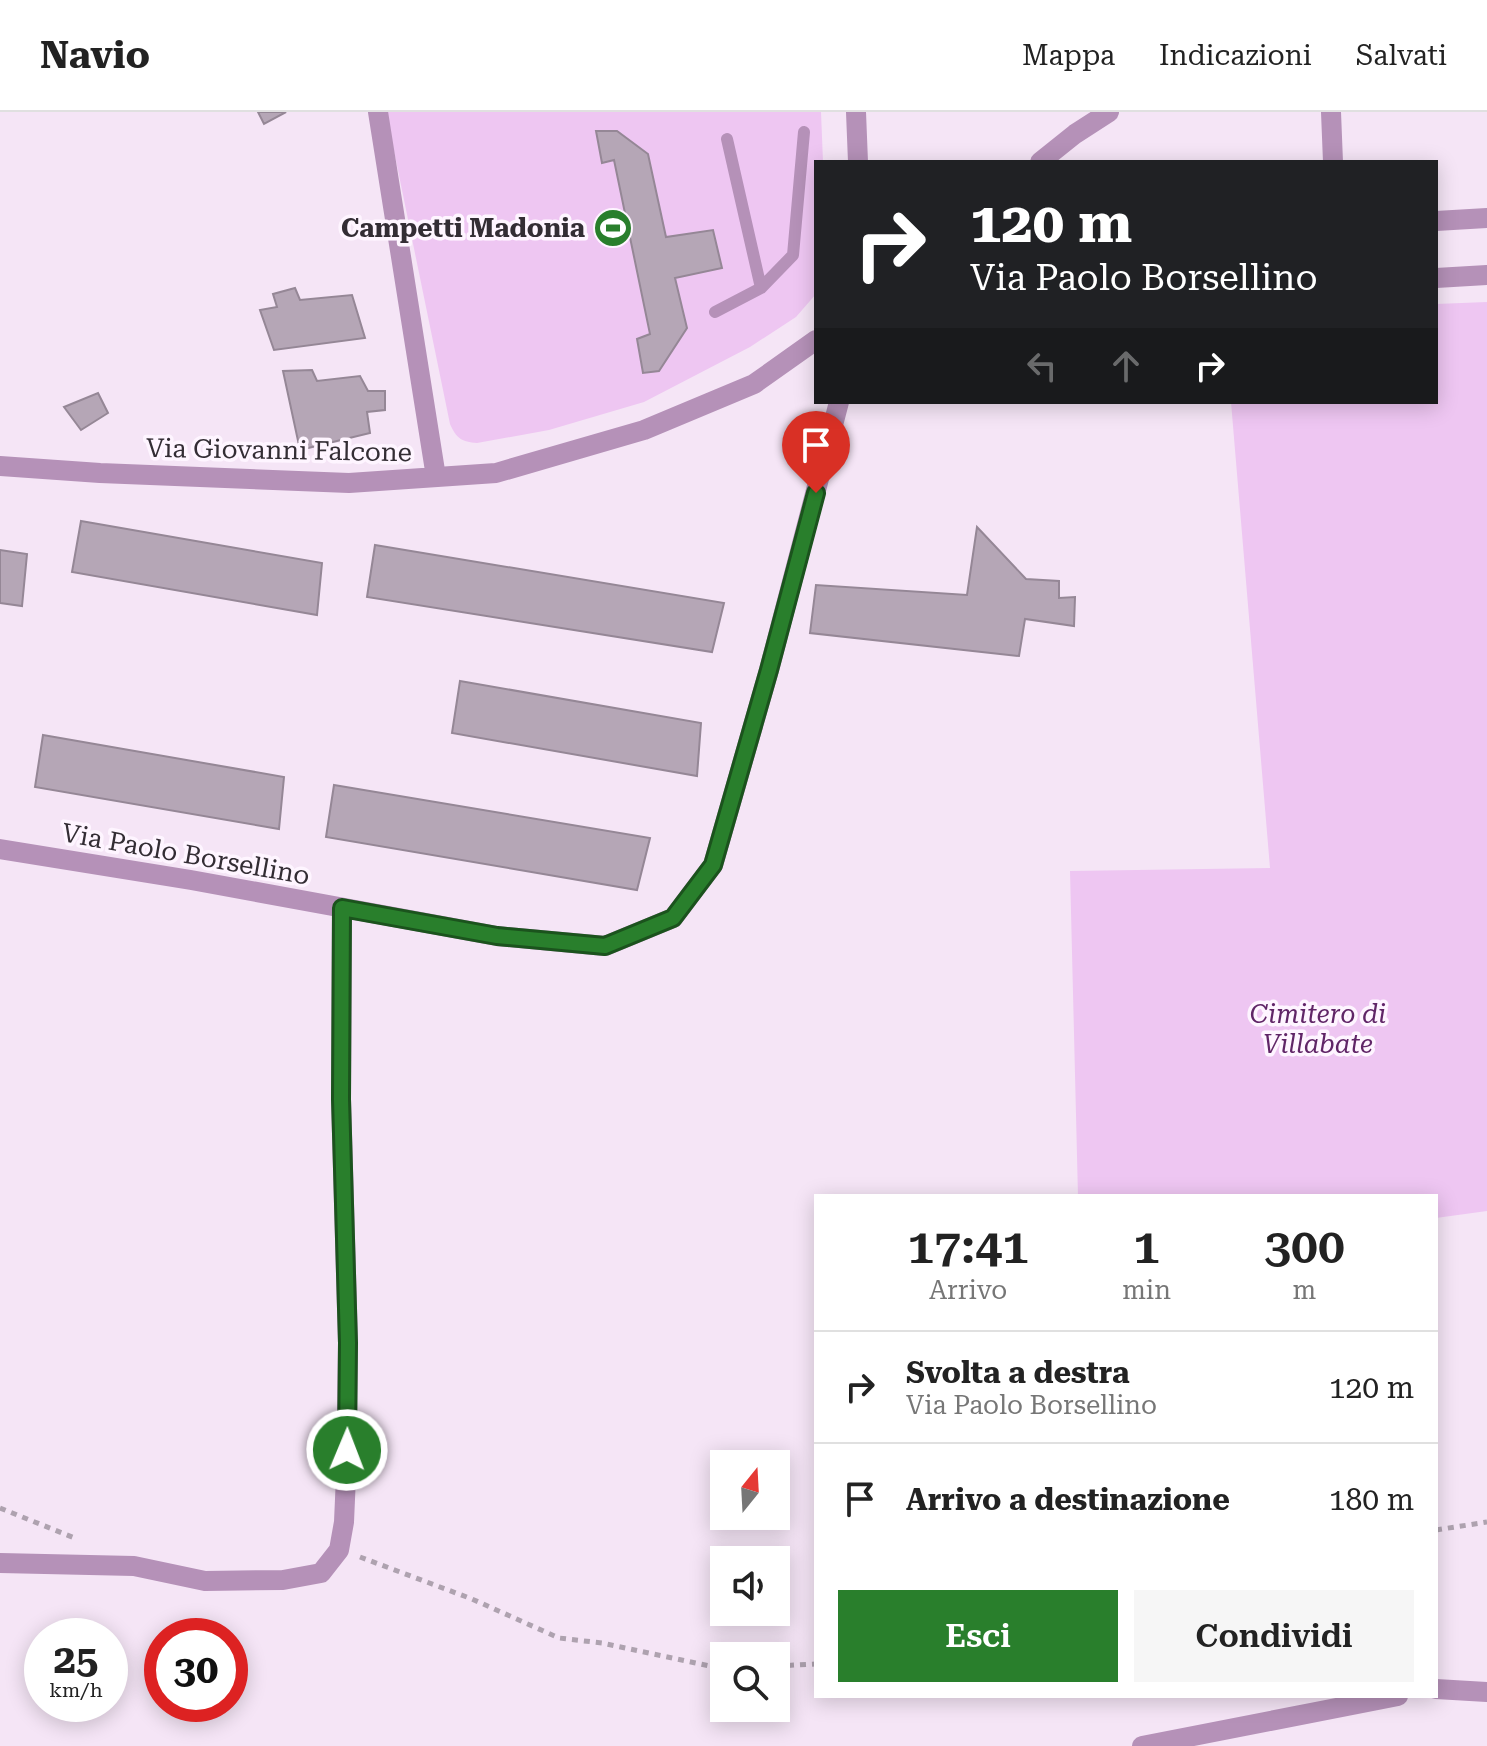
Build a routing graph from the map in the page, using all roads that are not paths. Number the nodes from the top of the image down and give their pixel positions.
1 (378, 112) edge
2 (856, 112) edge
3 (1109, 112) edge
4 (1331, 112) edge
5 (804, 132) dead end
6 (727, 139) dead end
7 (858, 160) edge
8 (1042, 160) edge
9 (1333, 160) edge
10 (1487, 218) edge
11 (1438, 221) edge
12 (1487, 275) edge
13 (1438, 278) edge
14 (761, 288) junction
15 (715, 312) dead end
16 (814, 341) edge
17 (838, 404) edge
18 (0, 466) edge
19 (436, 477) junction
20 (0, 849) edge
21 (342, 908) junction
22 (0, 1563) edge
23 (1438, 1689) edge
24 (1487, 1692) edge
25 (1388, 1698) edge
26 (1222, 1731) junction
27 (1142, 1746) edge
28 (1201, 1746) edge

1 - 19 street
2 - 7 street
3 - 8 street
4 - 9 street
5 - 14 lane
6 - 14 lane
10 - 11 street
12 - 13 street
14 - 15 lane
16 - 19 street, Via Giovanni Falcone
17 - 21 street, Via Paolo Borsellino
18 - 19 street, Via Giovanni Falcone
20 - 21 street, Via Paolo Borsellino
21 - 22 street
23 - 24 street
25 - 26 street
26 - 27 street
26 - 28 lane

